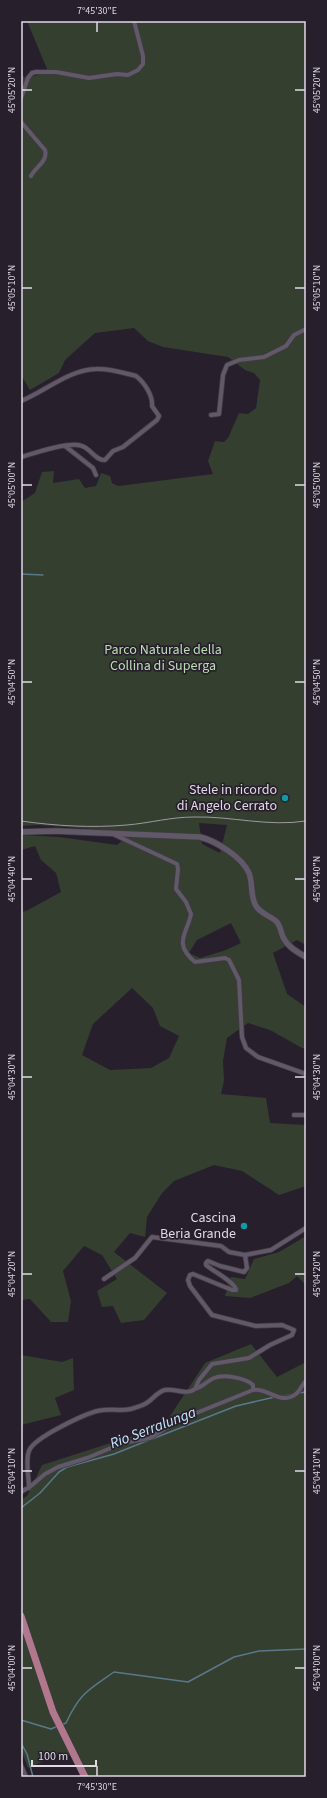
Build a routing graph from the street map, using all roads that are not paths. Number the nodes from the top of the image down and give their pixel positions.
1 (134, 21) edge
2 (21, 98) edge
3 (21, 122) edge
4 (31, 176) dead end
5 (306, 329) edge
6 (21, 401) edge
7 (211, 414) dead end
8 (65, 446) junction
9 (21, 457) edge
10 (96, 475) dead end
11 (21, 832) edge
12 (113, 834) junction
13 (306, 957) edge
14 (306, 1074) edge
15 (294, 1115) dead end
16 (306, 1115) edge
17 (306, 1228) edge
18 (245, 1255) junction
19 (104, 1279) dead end
20 (306, 1381) edge
21 (195, 1389) junction
22 (253, 1390) junction
23 (29, 1488) junction
24 (21, 1492) edge
25 (21, 1616) edge
26 (21, 1765) edge
27 (26, 1777) edge
28 (85, 1777) edge

1 - 2 street
3 - 4 street
5 - 7 street
6 - 8 street
8 - 9 street
8 - 10 street
11 - 12 street
12 - 13 street
12 - 14 street
15 - 16 street
17 - 18 street
18 - 19 street
18 - 21 street
20 - 22 street
21 - 22 street
21 - 23 street
22 - 23 street
23 - 24 street
25 - 28 main road
26 - 27 street

